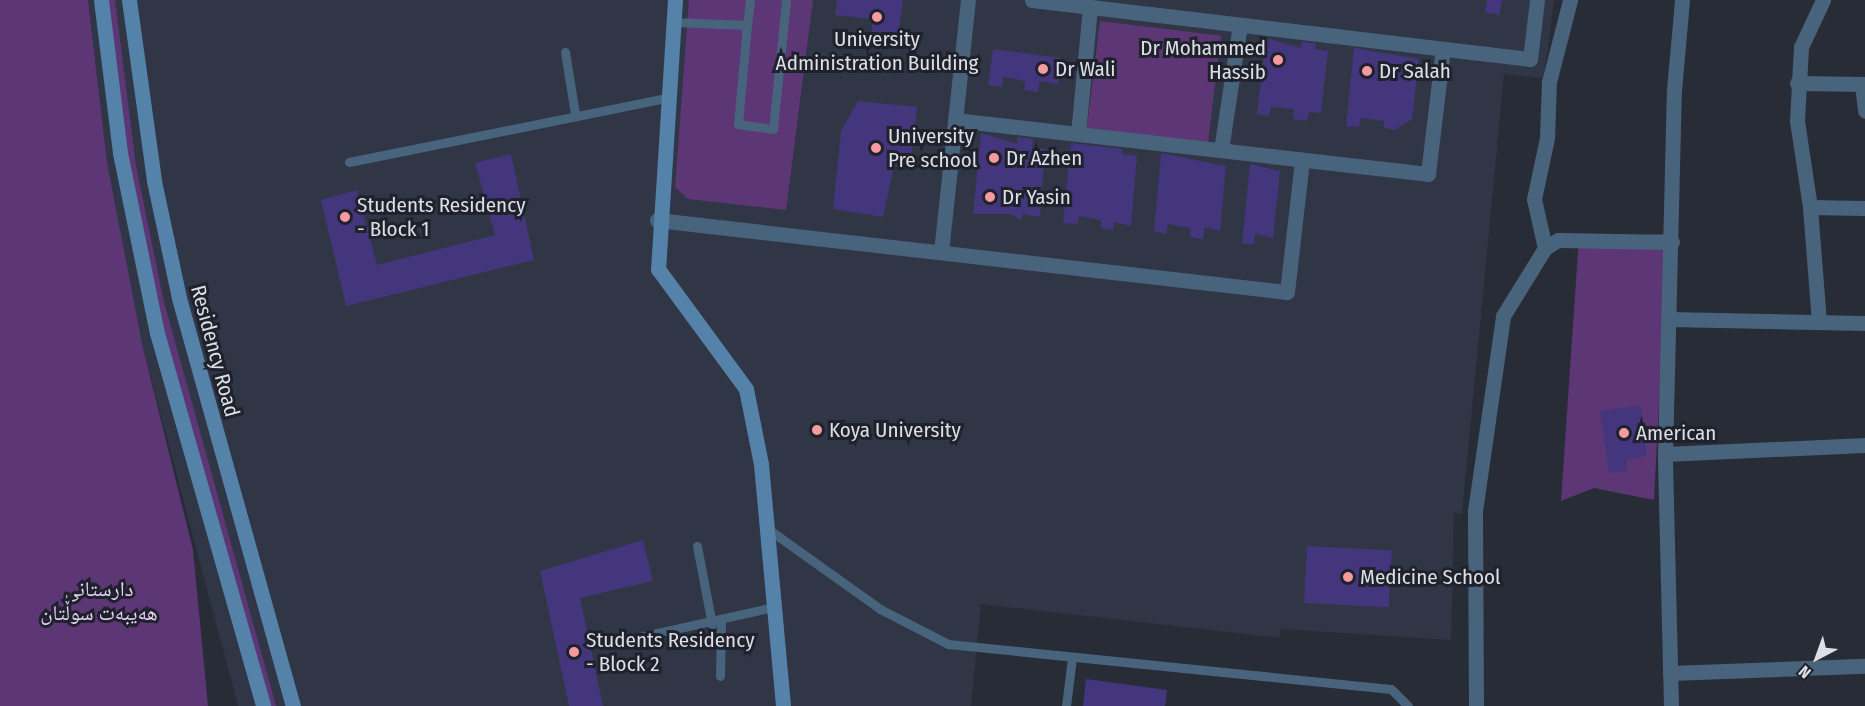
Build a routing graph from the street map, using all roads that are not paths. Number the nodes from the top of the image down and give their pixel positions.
1 (101, 0) edge
2 (129, 0) edge
3 (675, 0) edge
4 (750, 0) edge
5 (786, 0) edge
6 (968, 0) edge
7 (1032, 0) edge
8 (1537, 0) edge
9 (1570, 0) edge
10 (1682, 0) edge
11 (1823, 0) edge
12 (1090, 7) junction
13 (673, 22) junction
14 (1240, 24) junction
15 (747, 25) junction
16 (1443, 49) junction
17 (565, 52) dead end
18 (1797, 84) junction
19 (1864, 84) edge
20 (667, 98) junction
21 (1865, 111) edge
22 (575, 114) junction
23 (955, 120) junction
24 (1078, 134) junction
25 (1221, 150) junction
26 (1302, 160) junction
27 (349, 162) dead end
28 (1810, 207) junction
29 (1865, 208) edge
30 (657, 220) junction
31 (1672, 242) junction
32 (1545, 248) junction
33 (941, 252) junction
34 (1669, 319) junction
35 (1819, 322) junction
36 (1865, 323) edge
37 (1865, 446) edge
38 (1665, 454) junction
39 (768, 529) junction
40 (697, 546) dead end
41 (773, 607) junction
42 (717, 623) junction
43 (608, 644) dead end
44 (1072, 658) junction
45 (1865, 666) edge
46 (1670, 673) junction
47 (720, 676) dead end
48 (262, 706) edge
49 (293, 706) edge
50 (783, 706) edge
51 (1066, 706) edge
52 (1408, 706) edge
53 (1476, 706) edge
54 (1671, 706) edge

1 - 48 street
2 - 49 street, Residency Road
3 - 13 street
4 - 15 lane
5 - 15 lane
6 - 23 street
7 - 12 street
8 - 16 street
9 - 32 street
10 - 31 street
11 - 18 street
12 - 14 street
12 - 24 street
13 - 15 lane
13 - 20 street
14 - 16 street
14 - 25 street
16 - 26 street
17 - 22 lane
18 - 19 street
18 - 28 street
19 - 21 street
20 - 22 lane
20 - 30 street
22 - 27 lane
23 - 24 street
23 - 33 street
24 - 25 street
25 - 26 street
26 - 33 street
28 - 29 street
28 - 35 street
30 - 33 street
30 - 39 street
31 - 32 street
31 - 34 street
32 - 53 street
34 - 35 street
34 - 38 street
35 - 36 street
37 - 38 street
38 - 46 street
39 - 41 street
39 - 44 lane
40 - 42 lane
41 - 42 lane
41 - 50 street
42 - 43 lane
42 - 47 lane
44 - 51 lane
44 - 52 lane
45 - 46 street
46 - 54 street

